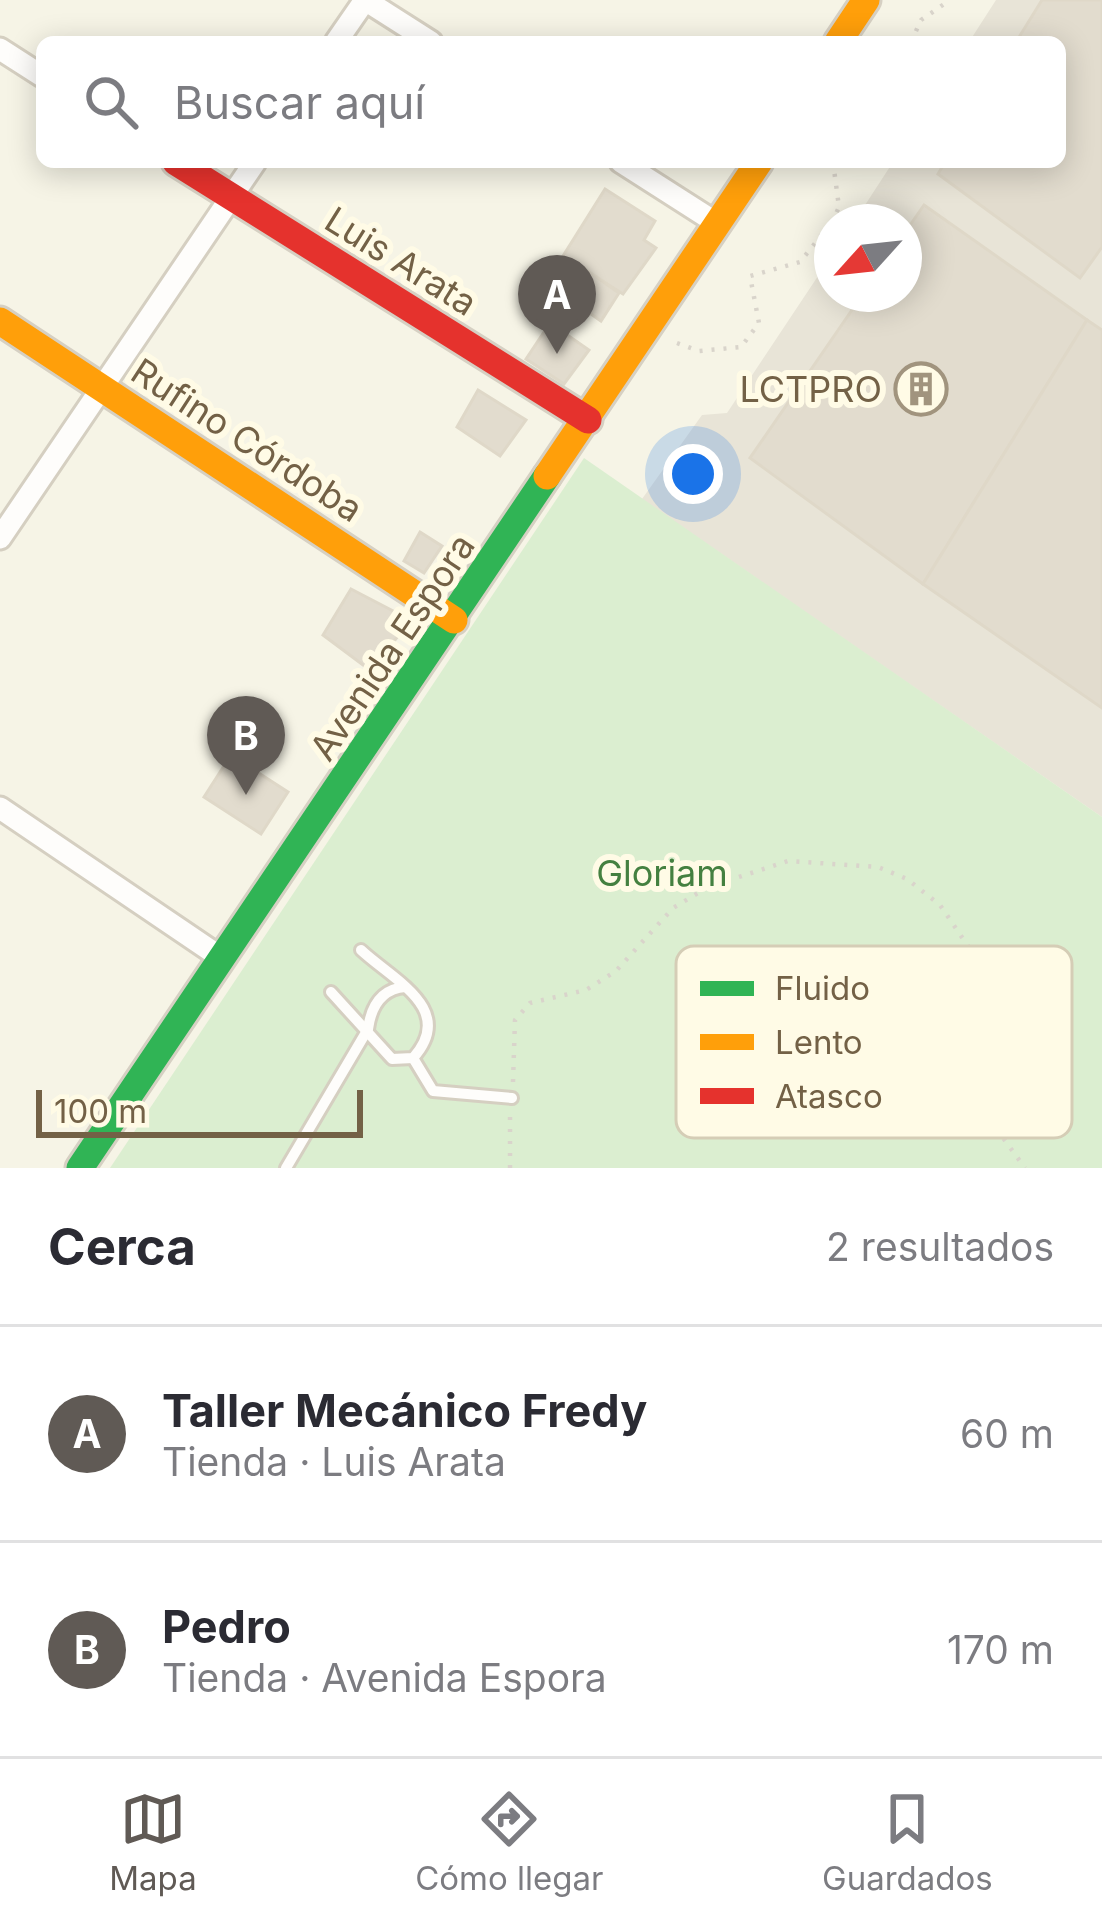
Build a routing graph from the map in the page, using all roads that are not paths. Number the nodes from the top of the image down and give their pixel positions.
1 (365, 0) edge
2 (866, 0) edge
3 (340, 36) edge
4 (422, 36) edge
5 (842, 36) edge
6 (0, 49) edge
7 (36, 72) edge
8 (185, 168) edge
9 (251, 168) edge
10 (630, 168) edge
11 (755, 168) edge
12 (231, 197) junction
13 (718, 224) junction
14 (0, 322) edge
15 (101, 387) junction
16 (588, 420) junction
17 (0, 538) edge
18 (454, 620) junction
19 (0, 808) edge
20 (361, 950) dead end
21 (223, 959) junction
22 (387, 975) junction
23 (408, 987) junction
24 (388, 991) junction
25 (331, 992) dead end
26 (368, 1023) junction
27 (413, 1058) junction
28 (512, 1098) road end
29 (80, 1168) edge
30 (286, 1168) edge

1 - 3 street
1 - 4 street
2 - 5 main road
6 - 7 street
8 - 12 main road, Luis Arata
9 - 12 street
10 - 13 street
11 - 13 main road, Avenida Espora
12 - 15 street
12 - 16 main road, Luis Arata
13 - 16 main road, Avenida Espora
14 - 15 main road, Rufino Córdoba
15 - 17 street
15 - 18 main road, Rufino Córdoba
16 - 18 main road, Avenida Espora
18 - 21 main road, Avenida Espora
19 - 21 street
20 - 22 lane
21 - 29 main road, Avenida Espora
22 - 23 lane
22 - 24 lane
23 - 24 lane
23 - 27 lane
24 - 26 lane
25 - 26 lane
26 - 27 lane
26 - 30 lane
27 - 28 lane

